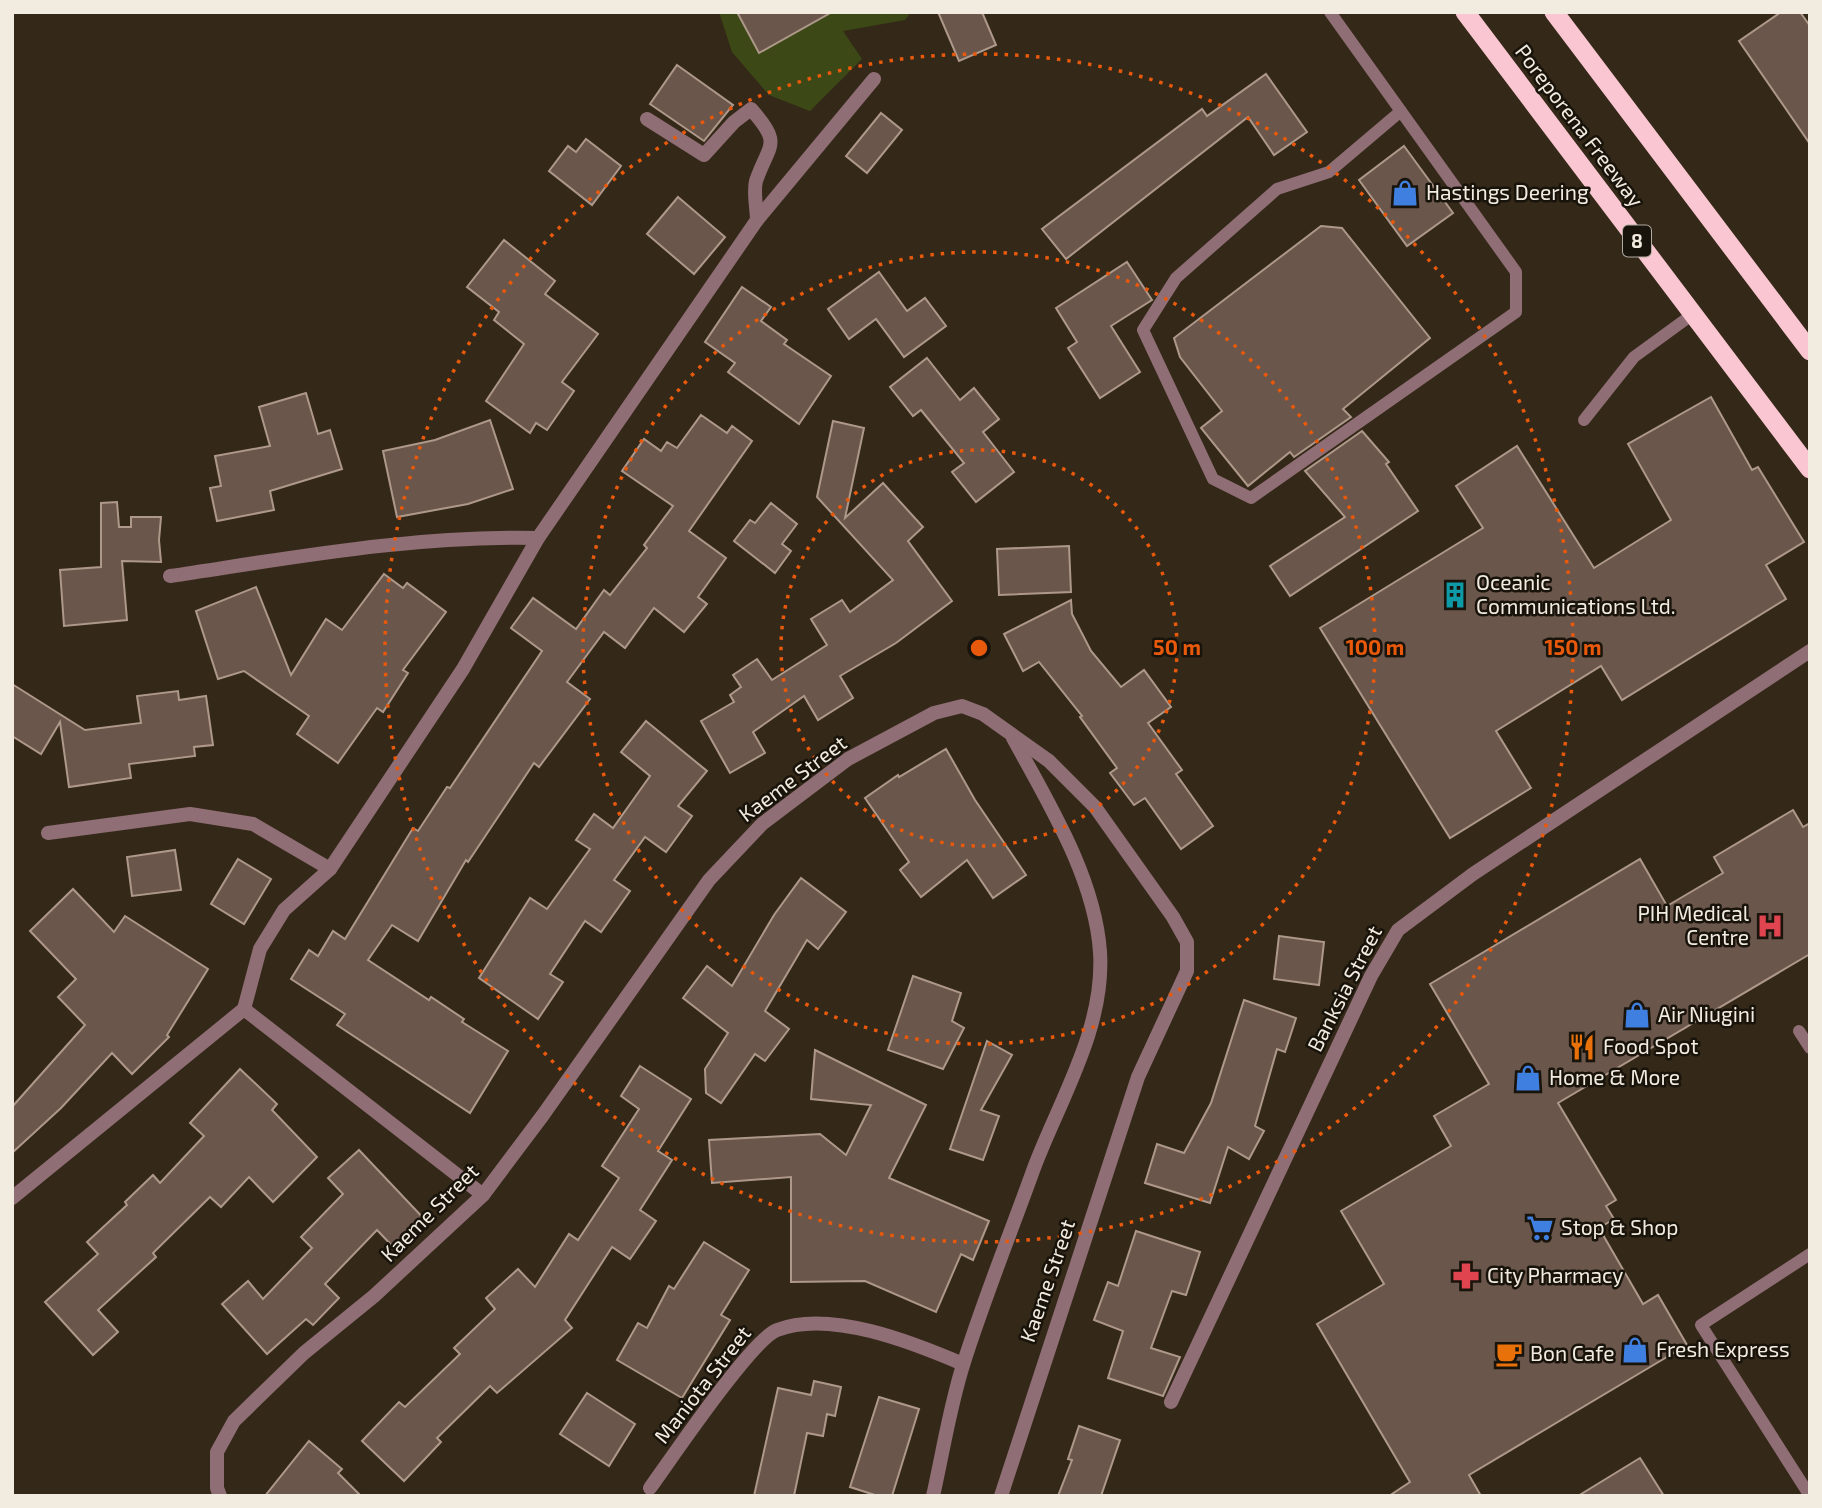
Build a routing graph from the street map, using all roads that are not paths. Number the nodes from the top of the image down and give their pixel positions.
1 (1331, 12) edge
2 (1465, 12) edge
3 (1555, 12) edge
4 (874, 79) dead end
5 (1401, 111) junction
6 (647, 119) dead end
7 (757, 220) junction
8 (1693, 314) junction
9 (1810, 351) edge
10 (1584, 420) dead end
11 (1810, 469) edge
12 (538, 538) junction
13 (170, 576) dead end
14 (1810, 651) edge
15 (1012, 737) junction
16 (48, 834) dead end
17 (330, 869) junction
18 (244, 1009) junction
19 (1799, 1031) dead end
20 (1810, 1048) edge
21 (483, 1195) junction
22 (12, 1198) edge
23 (1810, 1254) edge
24 (963, 1364) junction
25 (1171, 1402) dead end
26 (650, 1488) dead end
27 (220, 1496) edge
28 (933, 1496) edge
29 (1001, 1496) edge
30 (1810, 1496) edge

1 - 5 lane
2 - 8 highway, Poreporena Freeway / 8
3 - 9 highway
4 - 7 street
5 - 5 lane
6 - 7 street
7 - 12 street
8 - 10 lane
8 - 11 highway, Poreporena Freeway / 8
12 - 13 street
12 - 17 street
14 - 25 street, Banksia Street
15 - 21 street, Kaeme Street
15 - 24 street
15 - 29 street, Kaeme Street
16 - 17 street
17 - 18 street
18 - 21 street
18 - 22 street
19 - 20 lane
21 - 27 street, Kaeme Street
23 - 30 lane
24 - 26 street, Maniota Street
24 - 28 street

